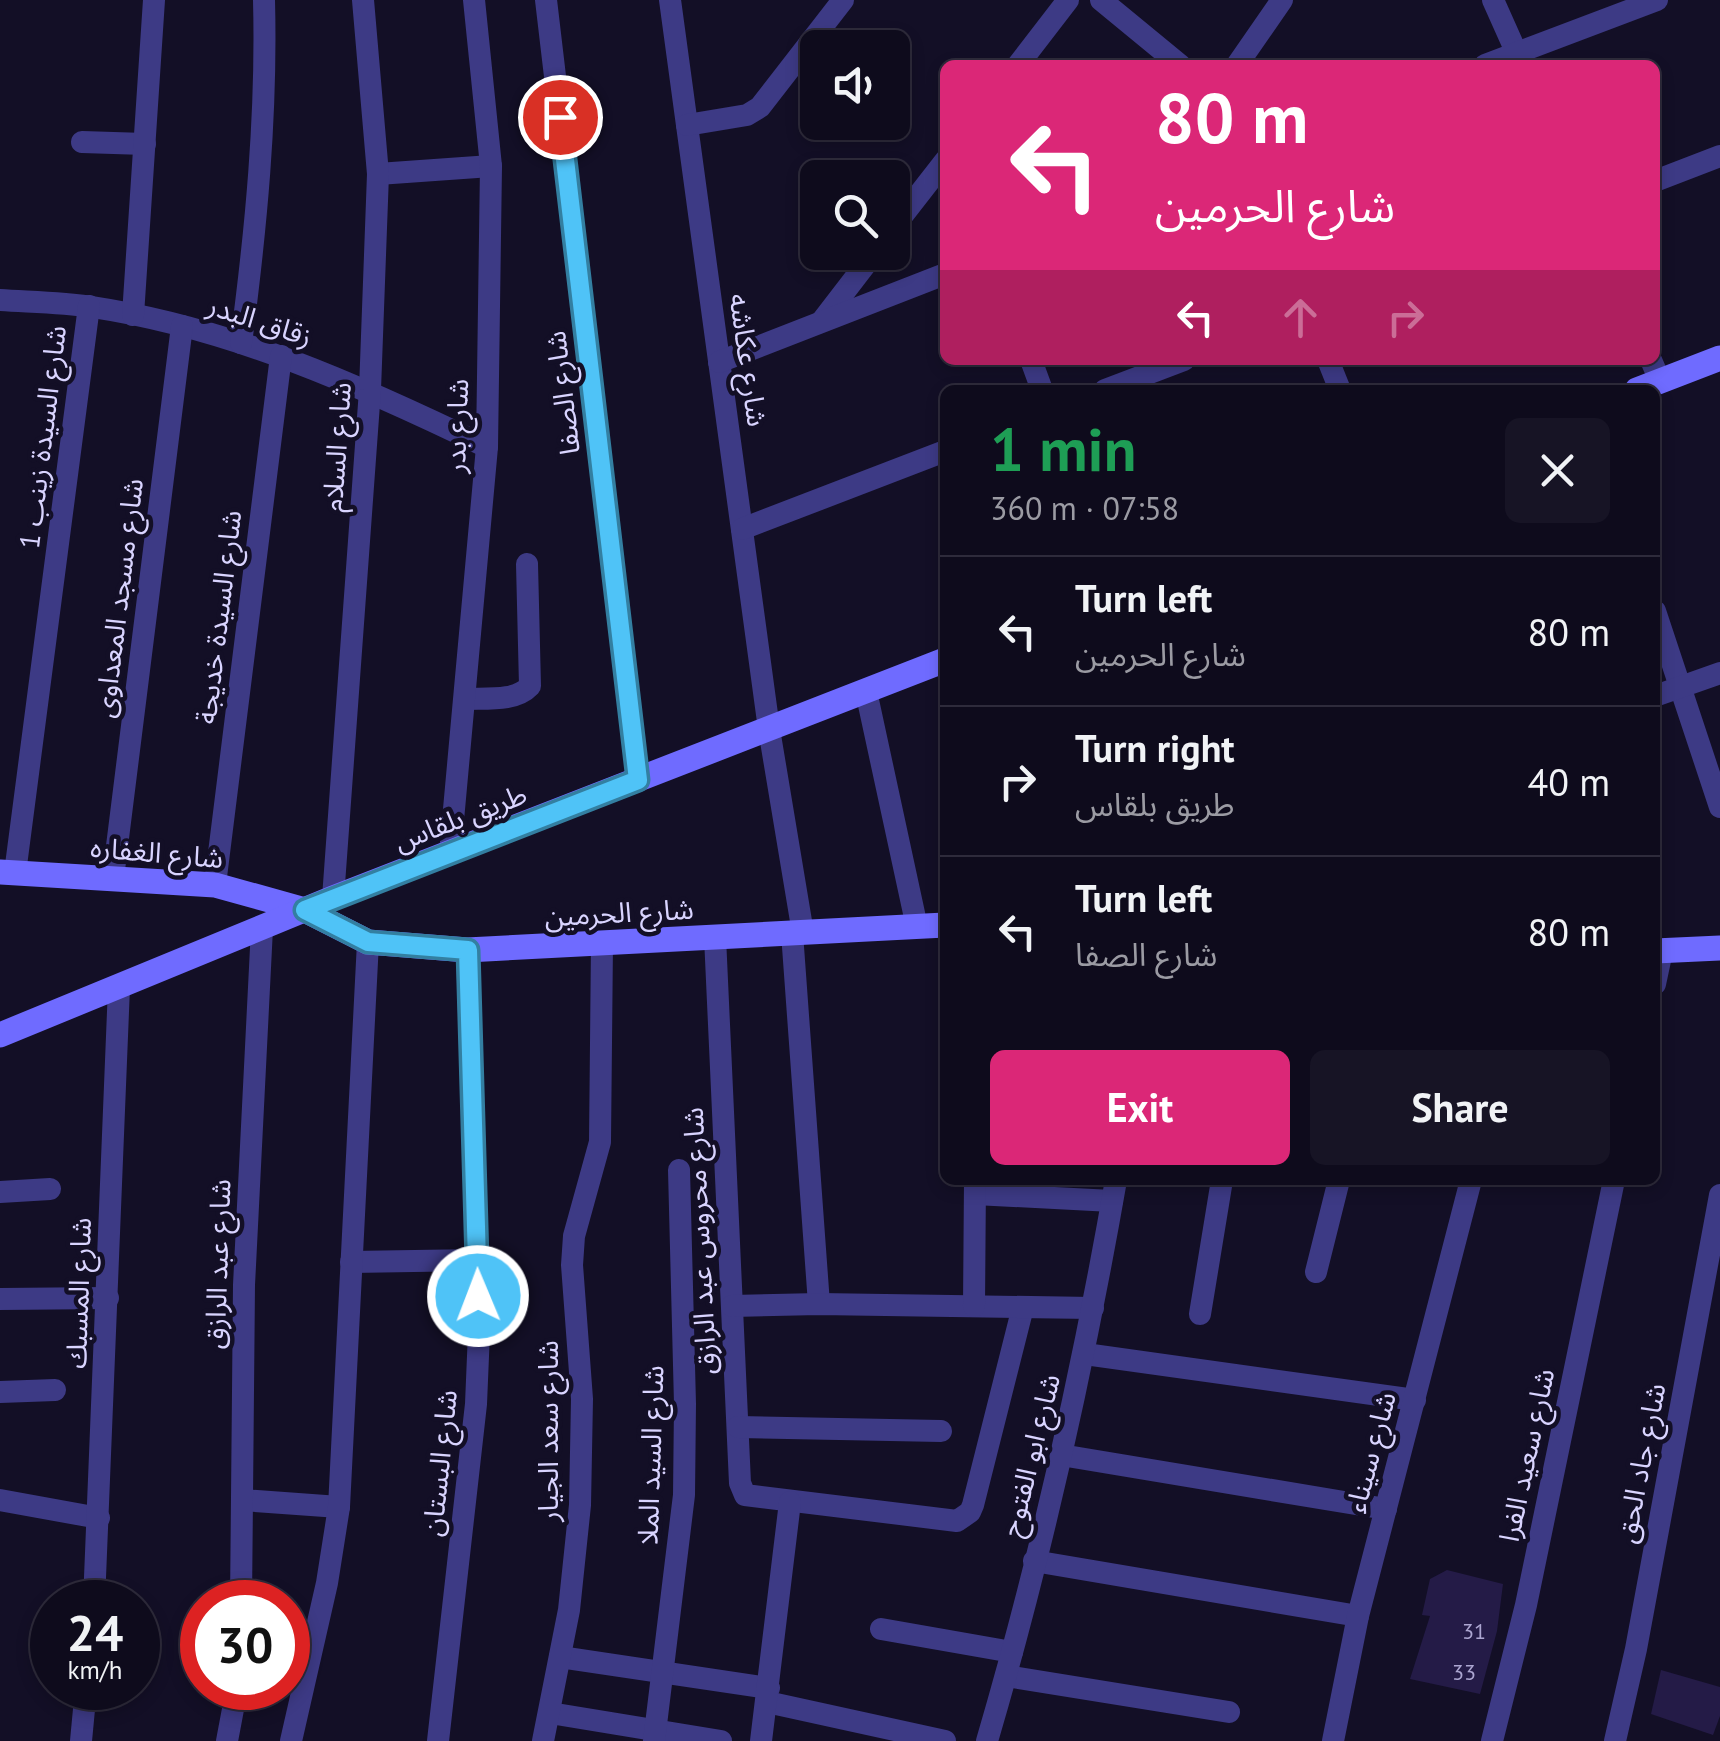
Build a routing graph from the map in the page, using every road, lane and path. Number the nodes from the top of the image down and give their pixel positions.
1 (154, 0) edge
2 (264, 0) edge
3 (363, 0) edge
4 (474, 0) edge
5 (546, 0) edge
6 (670, 0) edge
7 (1068, 0) edge
8 (1101, 0) edge
9 (1282, 0) edge
10 (1494, 0) edge
11 (1657, 0) edge
12 (840, 2) edge
13 (1519, 59) edge
14 (1022, 60) edge
15 (1174, 60) edge
16 (1240, 60) edge
17 (687, 125) junction
18 (82, 142) dead end
19 (145, 144) junction
20 (1720, 156) edge
21 (491, 166) junction
22 (940, 167) edge
23 (378, 174) junction
24 (1660, 179) edge
25 (910, 206) edge
26 (861, 270) edge
27 (940, 276) edge
28 (0, 300) edge
29 (89, 306) junction
30 (133, 315) junction
31 (821, 322) junction
32 (182, 326) junction
33 (241, 343) junction
34 (281, 356) junction
35 (1720, 358) edge
36 (719, 362) junction
37 (1171, 365) edge
38 (1649, 377) edge
39 (1118, 385) edge
40 (370, 390) junction
41 (487, 447) junction
42 (940, 454) edge
43 (742, 529) junction
44 (527, 564) dead end
45 (1660, 626) edge
46 (940, 662) edge
47 (1720, 673) edge
48 (1680, 687) junction
49 (866, 691) junction
50 (1660, 694) edge
51 (465, 699) junction
52 (769, 729) junction
53 (638, 780) junction
54 (1720, 807) edge
55 (450, 853) junction
56 (7, 872) edge
57 (113, 878) junction
58 (214, 884) junction
59 (333, 898) junction
60 (305, 910) junction
61 (940, 925) edge
62 (918, 927) junction
63 (262, 928) junction
64 (798, 933) junction
65 (716, 937) junction
66 (368, 942) junction
67 (602, 943) junction
68 (1720, 948) edge
69 (468, 950) junction
70 (1660, 951) edge
71 (119, 986) junction
72 (0, 1035) edge
73 (679, 1170) dead end
74 (1221, 1185) edge
75 (1337, 1185) edge
76 (1470, 1185) edge
77 (1613, 1185) edge
78 (975, 1187) edge
79 (50, 1189) dead end
80 (1114, 1191) edge
81 (0, 1192) edge
82 (1720, 1195) edge
83 (477, 1260) junction
84 (352, 1262) junction
85 (1316, 1272) dead end
86 (108, 1298) junction
87 (0, 1299) edge
88 (819, 1304) junction
89 (732, 1306) junction
90 (974, 1306) junction
91 (1024, 1307) junction
92 (1094, 1308) junction
93 (1200, 1314) dead end
94 (1085, 1354) junction
95 (55, 1390) dead end
96 (0, 1392) edge
97 (1415, 1400) junction
98 (738, 1427) junction
99 (941, 1431) dead end
100 (1061, 1455) junction
101 (0, 1500) edge
102 (242, 1500) junction
103 (790, 1502) junction
104 (338, 1507) junction
105 (1386, 1510) junction
106 (99, 1518) junction
107 (1034, 1561) junction
108 (95, 1580) edge
109 (241, 1580) edge
110 (1358, 1616) junction
111 (881, 1629) dead end
112 (1012, 1652) junction
113 (560, 1657) junction
114 (662, 1672) junction
115 (1006, 1676) junction
116 (768, 1695) junction
117 (84, 1710) edge
118 (233, 1710) edge
119 (1230, 1712) dead end
120 (550, 1713) junction
121 (655, 1736) edge
122 (81, 1741) edge
123 (227, 1741) edge
124 (291, 1741) edge
125 (438, 1741) edge
126 (543, 1741) edge
127 (721, 1741) edge
128 (761, 1741) edge
129 (945, 1741) edge
130 (987, 1741) edge
131 (1333, 1741) edge
132 (1492, 1741) edge
133 (1615, 1741) edge

1 - 19 street
2 - 33 street
3 - 23 street, شارع السلام
4 - 21 street, شارع بدر
5 - 53 street, شارع الصفا
6 - 17 street, شارع عكاشه
7 - 14 street
8 - 15 street
9 - 16 street
10 - 13 street
11 - 13 street
12 - 17 street
17 - 36 street, شارع عكاشه
18 - 19 street
19 - 30 street
20 - 24 street
21 - 23 street
21 - 41 street, شارع بدر
22 - 25 street
23 - 40 street, شارع السلام
26 - 31 street
27 - 31 street
28 - 29 street, زقاق البدر
29 - 30 street, زقاق البدر
29 - 56 street, شارع السيدة زينب 1
30 - 32 street, زقاق البدر
31 - 36 street
32 - 33 street, زقاق البدر
32 - 57 street, شارع مسجد المعداوى
33 - 34 street, زقاق البدر
34 - 40 street, زقاق البدر
34 - 58 street, شارع السيدة خديجة
35 - 38 main road
36 - 43 street, شارع عكاشه
37 - 39 street
40 - 41 street, زقاق البدر
40 - 59 street, شارع السلام
41 - 51 street, شارع بدر
42 - 43 street
43 - 52 street, شارع عكاشه
44 - 51 street
45 - 48 street
46 - 49 main road, طريق بلقاس
47 - 48 street
48 - 50 street
48 - 54 street
49 - 52 main road, طريق بلقاس
49 - 62 street
51 - 55 street, شارع بدر
52 - 53 main road, طريق بلقاس
52 - 64 street, شارع عكاشه
53 - 55 main road, طريق بلقاس
55 - 59 main road, طريق بلقاس
56 - 57 main road, شارع الغفاره
57 - 58 main road, شارع الغفاره
58 - 60 main road, شارع الغفاره
59 - 60 main road, طريق بلقاس
60 - 63 main road, طريق بلقاس
60 - 66 main road, شارع الحرمين
61 - 62 main road, شارع الحرمين
62 - 64 main road, شارع الحرمين
63 - 71 main road, طريق بلقاس
63 - 102 street, شارع عبد الرازق
64 - 65 main road, شارع الحرمين
64 - 88 street, شارع عكاشه
65 - 67 main road, شارع الحرمين
65 - 89 street, شارع محروس عبد الرازق
66 - 69 main road, شارع الحرمين
66 - 84 street
67 - 69 main road, شارع الحرمين
67 - 113 street, شارع سعد الجيار
68 - 70 main road
69 - 83 street, شارع البستان
71 - 72 main road, طريق بلقاس
71 - 86 street, شارع المسبك
73 - 114 street, شارع السيد الملا
74 - 93 street
75 - 85 street
76 - 97 street, شارع سيناء
77 - 132 street, شارع سعيد الفرا
78 - 80 street
78 - 90 street
79 - 81 street
80 - 92 street, شارع ابو الفتوح
82 - 133 street, شارع جاد الحق
83 - 84 street
83 - 125 street, شارع البستان
84 - 104 street
86 - 87 street
86 - 106 street, شارع المسبك
88 - 89 street
88 - 90 street
89 - 98 street, شارع محروس عبد الرازق
90 - 91 street
91 - 92 street
91 - 103 street, شارع محروس عبد الرازق
92 - 94 street, شارع ابو الفتوح
94 - 97 street
94 - 100 street, شارع ابو الفتوح
95 - 96 street
97 - 105 street, شارع سيناء
98 - 99 street
98 - 103 street, شارع محروس عبد الرازق
100 - 105 street
100 - 107 street, شارع ابو الفتوح
101 - 106 street
102 - 104 street
102 - 109 street, شارع عبد الرازق
103 - 116 street
104 - 124 street
105 - 110 street, شارع سيناء
106 - 108 street, شارع المسبك
107 - 110 street
107 - 112 street, شارع ابو الفتوح
110 - 131 street, شارع سيناء
111 - 112 street
112 - 115 street, شارع ابو الفتوح
113 - 114 street
113 - 120 street, شارع سعد الجيار
114 - 116 street
114 - 121 street, شارع السيد الملا
115 - 119 street
115 - 130 street, شارع ابو الفتوح
116 - 128 street
116 - 129 street
117 - 122 street
118 - 123 street
120 - 121 street
120 - 126 street, شارع سعد الجيار
121 - 127 street

